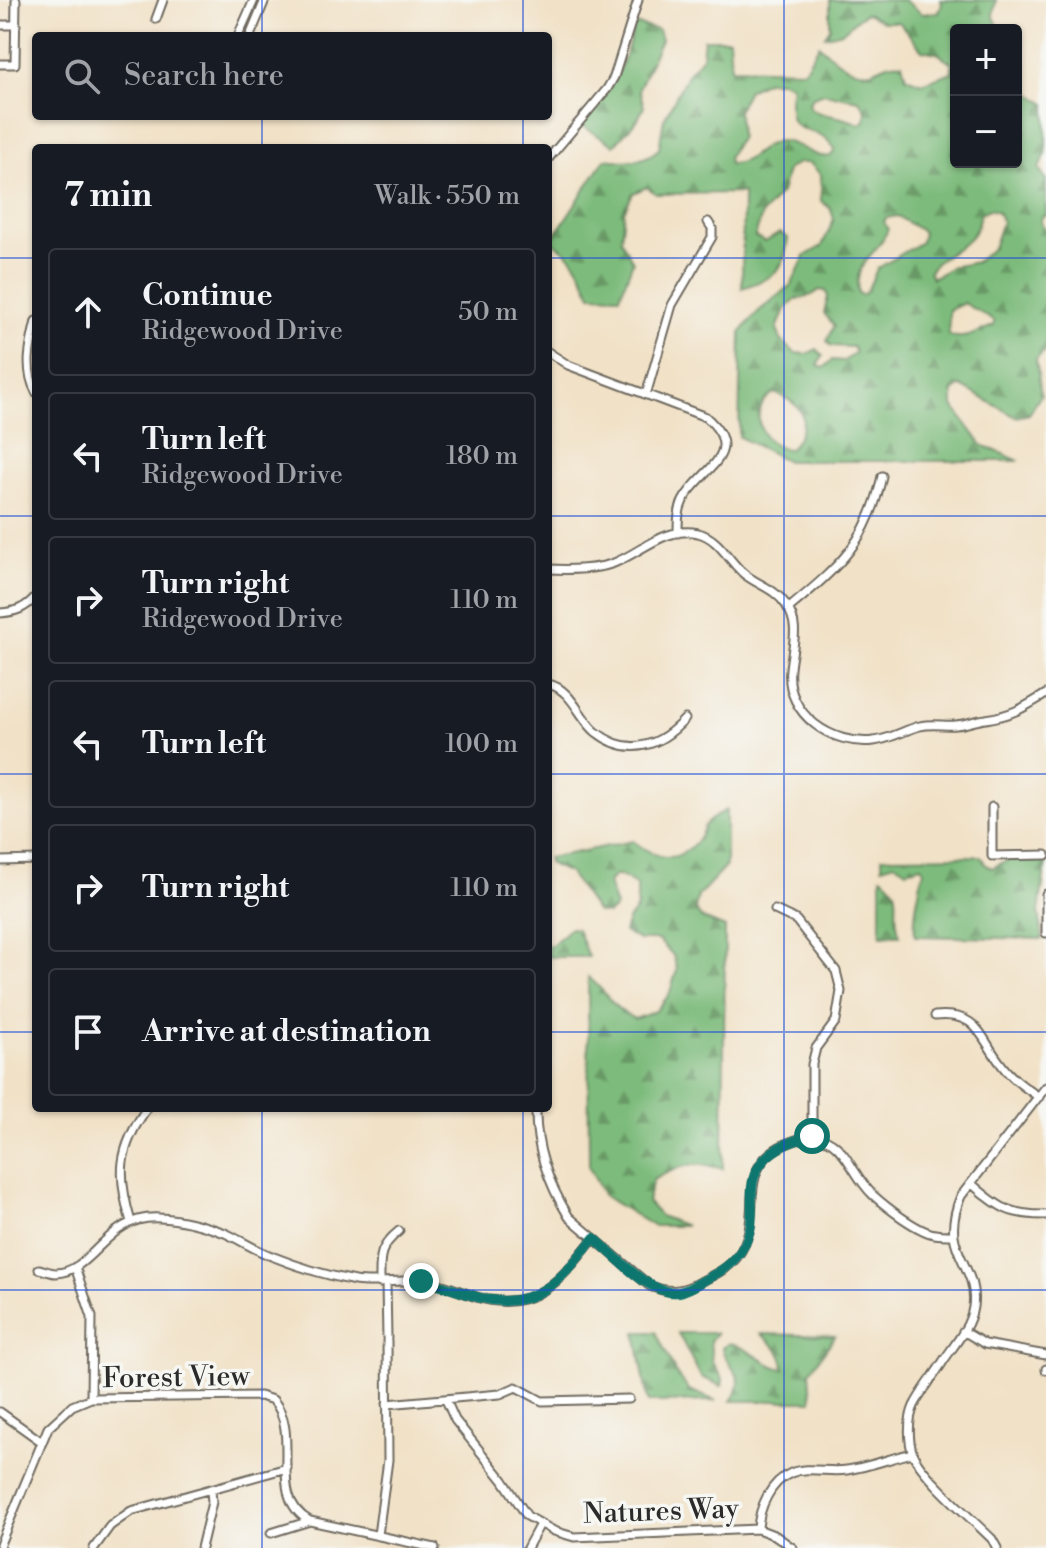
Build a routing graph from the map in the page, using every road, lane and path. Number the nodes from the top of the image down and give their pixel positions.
1 (16, 0) edge
2 (163, 0) edge
3 (254, 0) edge
4 (265, 0) edge
5 (638, 0) edge
6 (156, 19) dead end
7 (0, 25) edge
8 (16, 25) junction
9 (240, 32) edge
10 (252, 32) edge
11 (0, 64) edge
12 (552, 154) edge
13 (708, 222) dead end
14 (32, 353) edge
15 (552, 355) edge
16 (32, 384) edge
17 (646, 395) junction
18 (882, 476) dead end
19 (678, 533) junction
20 (552, 569) edge
21 (32, 601) edge
22 (788, 609) junction
23 (0, 613) edge
24 (552, 685) edge
25 (1046, 694) edge
26 (685, 719) dead end
27 (992, 807) dead end
28 (1046, 855) edge
29 (32, 860) edge
30 (0, 861) edge
31 (1046, 894) edge
32 (775, 910) dead end
33 (1046, 933) edge
34 (935, 1016) dead end
35 (1046, 1087) edge
36 (1039, 1097) junction
37 (144, 1112) edge
38 (536, 1112) edge
39 (812, 1136) junction
40 (972, 1184) junction
41 (1046, 1215) edge
42 (131, 1222) junction
43 (399, 1231) dead end
44 (953, 1235) junction
45 (594, 1238) junction
46 (75, 1267) junction
47 (39, 1269) dead end
48 (383, 1283) junction
49 (963, 1331) junction
50 (1046, 1355) edge
51 (91, 1398) junction
52 (629, 1399) dead end
53 (446, 1400) junction
54 (387, 1404) junction
55 (0, 1412) edge
56 (42, 1442) junction
57 (912, 1453) junction
58 (287, 1468) junction
59 (211, 1491) junction
60 (310, 1521) junction
61 (540, 1524) junction
62 (758, 1529) junction
63 (271, 1533) dead end
64 (380, 1535) junction
65 (0, 1544) edge
66 (94, 1548) edge
67 (201, 1548) edge
68 (379, 1548) edge
69 (435, 1548) edge
70 (527, 1548) edge
71 (793, 1548) edge
72 (997, 1548) edge

1 - 8 street
2 - 6 street
3 - 9 street
4 - 10 street
5 - 12 street
7 - 8 street
8 - 11 street
13 - 17 street
14 - 16 street
15 - 17 street
17 - 19 street
18 - 22 street
19 - 20 street
19 - 22 street
21 - 23 street
22 - 25 street
24 - 26 street
27 - 28 street
29 - 30 street
31 - 33 street
32 - 39 street
34 - 36 street
35 - 36 street
36 - 40 street
37 - 42 street
38 - 45 street
39 - 44 street
39 - 45 street
40 - 41 street
40 - 44 street
42 - 46 street
42 - 48 street
43 - 48 street
44 - 49 street
45 - 48 street
46 - 47 street
46 - 51 street
48 - 54 street
49 - 50 street
49 - 57 street
51 - 56 street, Forest View
51 - 58 street, Forest View
52 - 53 street
53 - 54 street
53 - 61 street, Natures Way
54 - 64 street
55 - 56 street
56 - 65 street, Forest View
57 - 62 street
57 - 72 street
58 - 59 street
58 - 60 street, Forest View
59 - 66 street
59 - 67 street
60 - 63 street
60 - 64 street
61 - 62 street, Natures Way
61 - 70 street
62 - 71 street, Natures Way
64 - 68 street
64 - 69 street

